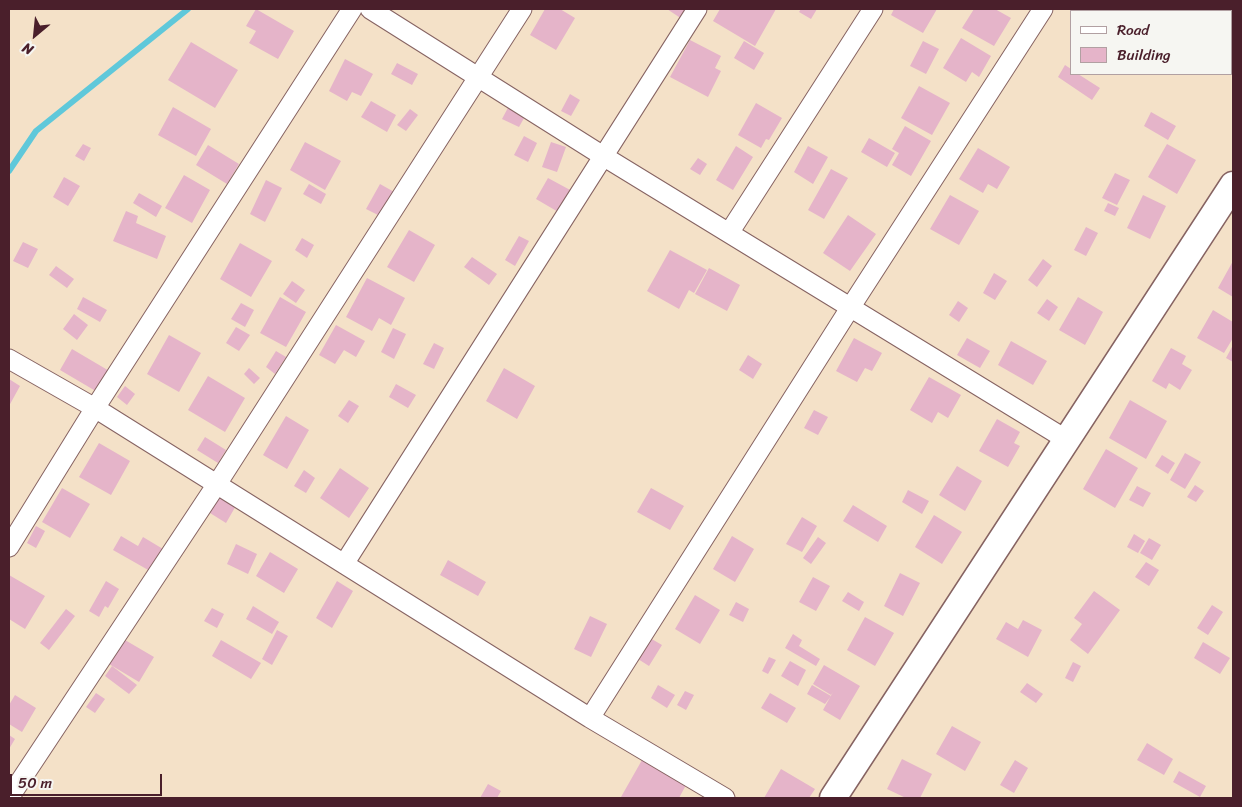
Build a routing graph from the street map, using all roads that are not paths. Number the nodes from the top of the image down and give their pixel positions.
1 (352, 9) edge
2 (370, 9) edge
3 (522, 9) edge
4 (697, 9) edge
5 (873, 9) edge
6 (1043, 9) edge
7 (478, 76) junction
8 (603, 156) junction
9 (1233, 185) edge
10 (729, 234) junction
11 (850, 308) junction
12 (9, 358) edge
13 (95, 408) junction
14 (1067, 440) junction
15 (217, 484) junction
16 (9, 547) edge
17 (344, 564) junction
18 (590, 718) junction
19 (9, 798) edge
20 (725, 798) edge
21 (833, 798) edge

1 - 13 street
2 - 7 street
3 - 7 street
4 - 8 street
5 - 10 street
6 - 11 street
7 - 8 street
7 - 15 street
8 - 10 street
8 - 17 street
9 - 14 main road
10 - 11 street
11 - 14 street
11 - 18 street
12 - 13 street
13 - 15 street
13 - 16 street
14 - 21 main road
15 - 17 street
15 - 19 street
17 - 18 street
18 - 20 street

